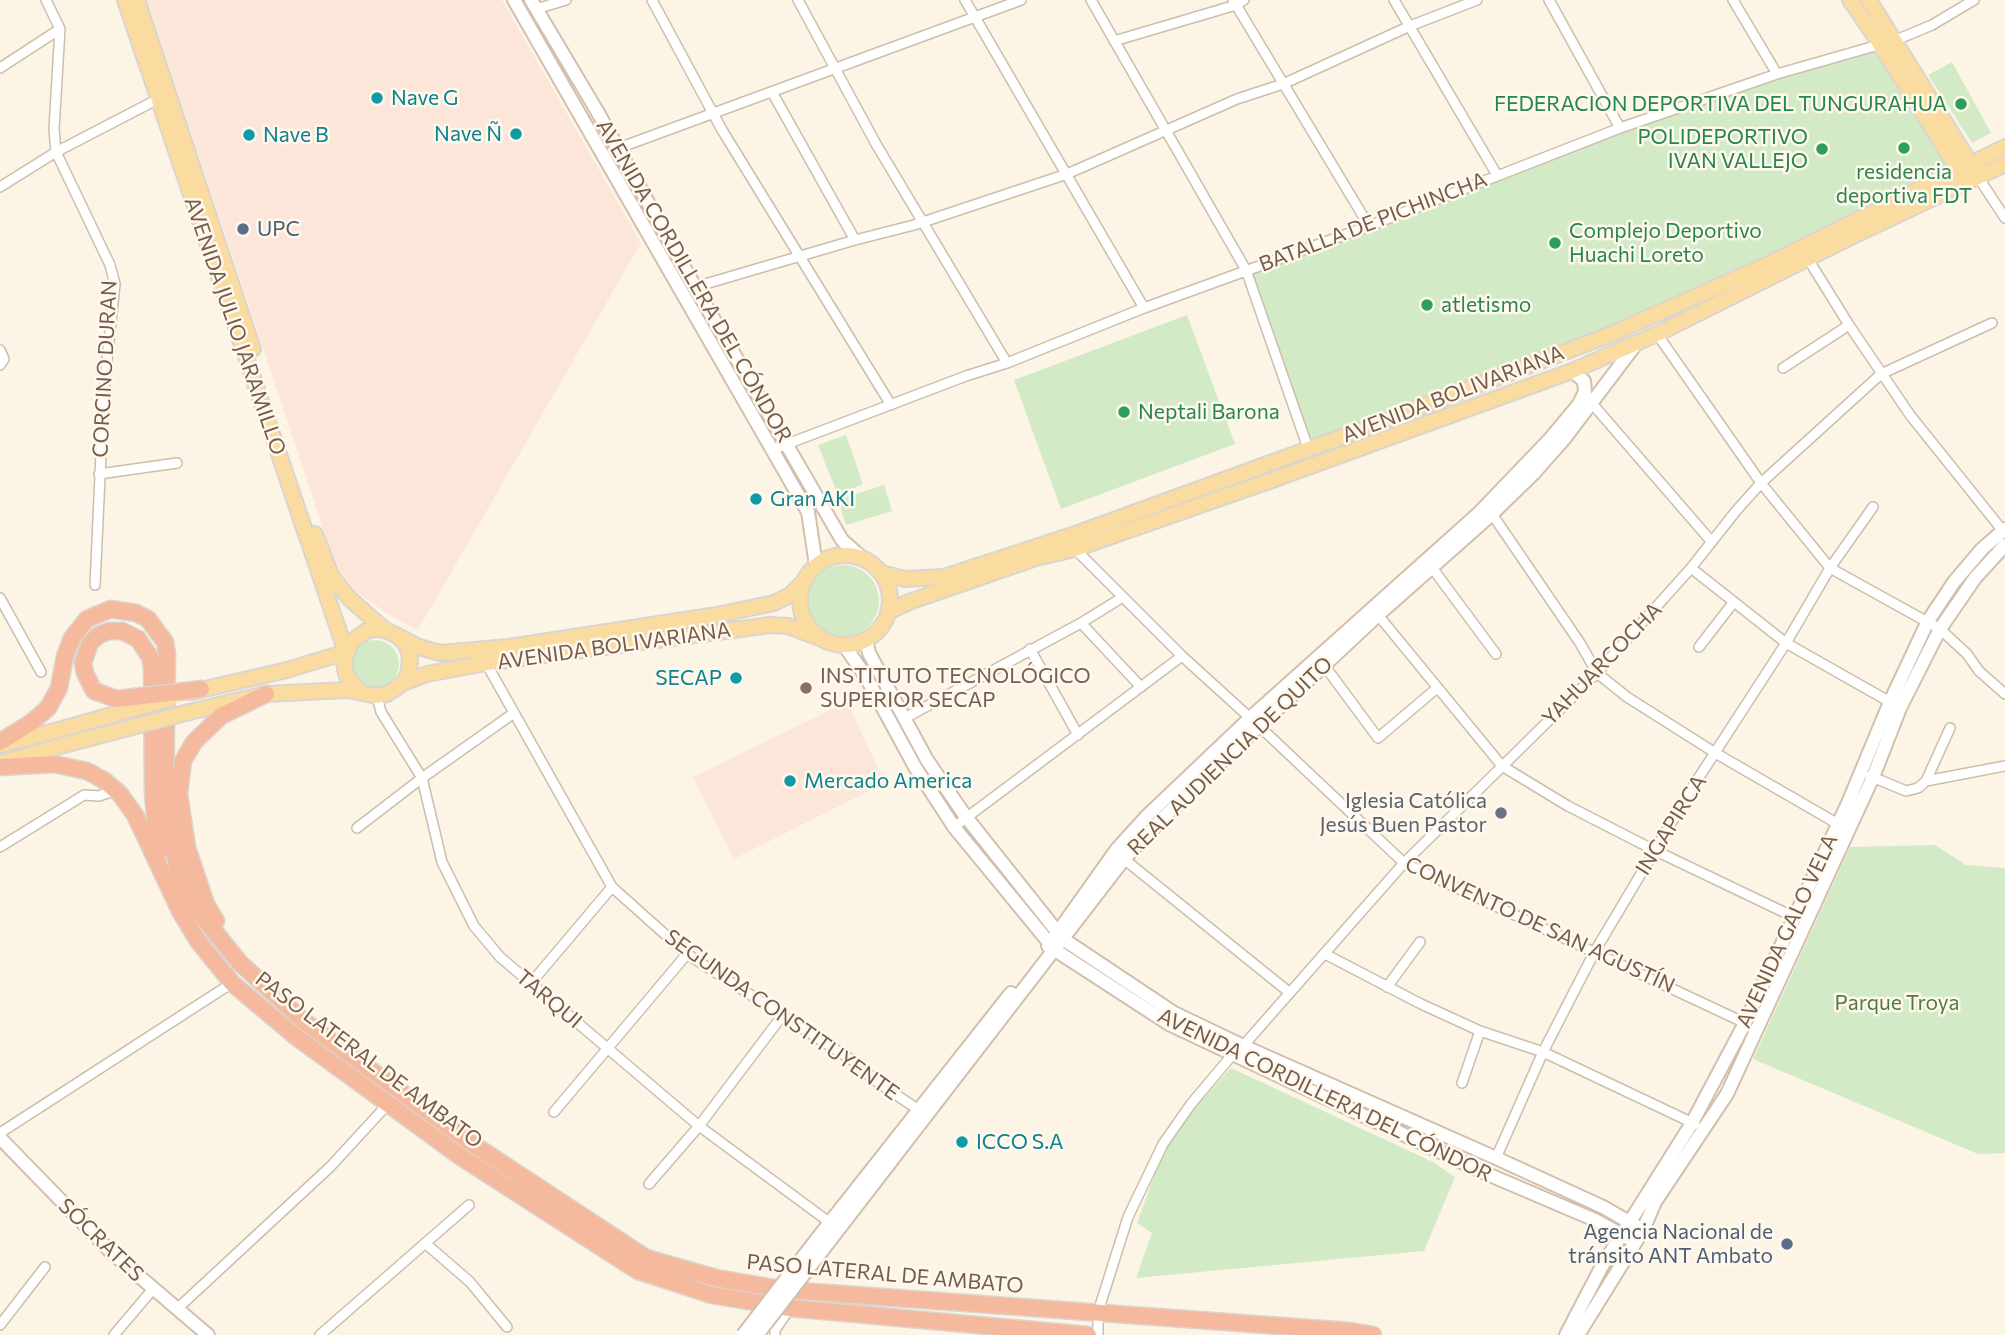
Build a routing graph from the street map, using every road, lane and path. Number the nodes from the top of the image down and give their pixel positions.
1 (46, 0) edge
2 (125, 0) edge
3 (137, 0) edge
4 (514, 0) edge
5 (566, 0) edge
6 (652, 0) edge
7 (798, 0) edge
8 (965, 0) edge
9 (1021, 0) edge
10 (1091, 0) edge
11 (1394, 0) edge
12 (1478, 0) edge
13 (1549, 0) edge
14 (1733, 0) edge
15 (1850, 0) edge
16 (1869, 0) edge
17 (1974, 0) edge
18 (1238, 2) edge
19 (533, 4) edge
20 (975, 17) junction
21 (1410, 26) junction
22 (60, 29) junction
23 (1114, 40) junction
24 (1896, 40) junction
25 (1880, 44) junction
26 (0, 68) edge
27 (836, 68) junction
28 (1777, 74) junction
29 (1283, 84) junction
30 (772, 92) junction
31 (158, 99) junction
32 (713, 113) junction
33 (1620, 128) junction
34 (1167, 129) junction
35 (2005, 147) edge
36 (616, 149) junction
37 (57, 152) junction
38 (2005, 164) edge
39 (1964, 166) junction
40 (1067, 174) junction
41 (1497, 175) junction
42 (1972, 181) junction
43 (0, 187) edge
44 (2005, 218) edge
45 (922, 222) junction
46 (1369, 226) junction
47 (855, 240) junction
48 (802, 256) junction
49 (1808, 259) junction
50 (1246, 270) junction
51 (695, 287) junction
52 (1144, 308) junction
53 (1992, 323) dead end
54 (1849, 325) junction
55 (1657, 334) junction
56 (1636, 344) junction
57 (0, 350) edge
58 (1007, 363) junction
59 (0, 365) edge
60 (1783, 368) dead end
61 (1572, 371) junction
62 (1881, 374) junction
63 (1587, 399) junction
64 (891, 405) junction
65 (787, 445) junction
66 (1308, 448) junction
67 (774, 449) junction
68 (177, 463) dead end
69 (99, 474) junction
70 (1761, 483) junction
71 (1873, 507) dead end
72 (1492, 514) junction
73 (2004, 530) edge
74 (1711, 541) junction
75 (2005, 545) edge
76 (1075, 548) junction
77 (861, 557) junction
78 (816, 565) junction
79 (1691, 568) junction
80 (1830, 568) junction
81 (1433, 569) junction
82 (881, 573) junction
83 (803, 582) junction
84 (95, 585) dead end
85 (0, 597) edge
86 (1123, 597) junction
87 (1733, 603) junction
88 (888, 612) junction
89 (1378, 615) junction
90 (1927, 621) junction
91 (1081, 623) junction
92 (1940, 629) junction
93 (391, 632) junction
94 (825, 640) junction
95 (866, 640) junction
96 (1786, 643) junction
97 (844, 645) junction
98 (1699, 647) dead end
99 (1030, 649) junction
100 (346, 652) junction
101 (1496, 654) dead end
102 (1182, 656) junction
103 (486, 663) junction
104 (1324, 665) junction
105 (41, 672) dead end
106 (1597, 673) junction
107 (403, 683) junction
108 (1141, 687) junction
109 (1437, 688) junction
110 (192, 691) junction
111 (360, 691) junction
112 (265, 694) junction
113 (2005, 694) edge
114 (377, 695) junction
115 (1890, 702) junction
116 (514, 713) junction
117 (905, 718) junction
118 (1255, 722) junction
119 (1950, 728) dead end
120 (1078, 735) junction
121 (0, 744) edge
122 (1717, 754) junction
123 (0, 765) edge
124 (1502, 766) junction
125 (2005, 766) edge
126 (1867, 774) junction
127 (422, 778) junction
128 (1926, 781) junction
129 (116, 790) junction
130 (965, 817) junction
131 (1838, 824) junction
132 (954, 827) junction
133 (357, 828) dead end
134 (0, 847) edge
135 (1654, 850) junction
136 (1124, 859) junction
137 (1404, 863) junction
138 (159, 866) junction
139 (1016, 881) junction
140 (612, 887) junction
141 (1006, 890) junction
142 (1794, 917) junction
143 (1056, 941) junction
144 (1420, 942) dead end
145 (1595, 951) junction
146 (687, 954) junction
147 (1325, 954) junction
148 (240, 963) junction
149 (232, 983) junction
150 (531, 984) junction
151 (1387, 987) junction
152 (1290, 993) junction
153 (782, 1016) junction
154 (1745, 1023) junction
155 (1480, 1031) junction
156 (607, 1049) junction
157 (1238, 1050) junction
158 (1543, 1052) junction
159 (1462, 1083) dead end
160 (388, 1104) junction
161 (554, 1111) dead end
162 (922, 1112) junction
163 (1698, 1125) junction
164 (699, 1126) junction
165 (0, 1133) edge
166 (0, 1139) edge
167 (1496, 1158) junction
168 (649, 1184) dead end
169 (469, 1205) dead end
170 (830, 1222) junction
171 (1629, 1222) junction
172 (1643, 1230) junction
173 (1621, 1235) junction
174 (824, 1239) junction
175 (1635, 1242) junction
176 (425, 1243) junction
177 (45, 1266) dead end
178 (153, 1289) junction
179 (178, 1308) junction
180 (790, 1308) junction
181 (1098, 1312) junction
182 (0, 1325) edge
183 (507, 1327) dead end
184 (114, 1335) edge
185 (208, 1335) edge
186 (320, 1335) edge
187 (743, 1335) edge
188 (757, 1335) edge
189 (775, 1335) edge
190 (1088, 1335) edge
191 (1098, 1335) edge
192 (1373, 1335) edge
193 (1566, 1335) edge
194 (1578, 1335) edge

1 - 22 street, CORCINO DURAN
2 - 31 main road, AVENIDA JULIO JARAMILLO
3 - 93 main road, AVENIDA JULIO JARAMILLO
4 - 67 main road, AVENIDA CORDILLERA DEL CÓNDOR
5 - 19 street
6 - 32 street
7 - 27 street
8 - 20 street
9 - 20 street
10 - 23 street
11 - 21 street
12 - 21 street
13 - 33 street
14 - 28 street
15 - 25 main road
16 - 24 main road
17 - 24 street, BATALLA DE PICHINCHA
18 - 23 street
18 - 29 street
19 - 36 main road, AVENIDA CORDILLERA DEL CÓNDOR
20 - 27 street
20 - 40 street
21 - 29 street
21 - 41 street
22 - 26 street
22 - 37 street, CORCINO DURAN
23 - 34 street
24 - 25 street, BATALLA DE PICHINCHA
24 - 39 main road
25 - 28 street, BATALLA DE PICHINCHA
25 - 39 main road
27 - 30 street
27 - 45 street
28 - 33 street, BATALLA DE PICHINCHA
29 - 34 street
29 - 46 street
30 - 32 street
30 - 47 street
31 - 37 street
31 - 100 main road, AVENIDA JULIO JARAMILLO
32 - 36 street
32 - 48 street
33 - 41 street, BATALLA DE PICHINCHA
34 - 40 street
34 - 50 street
35 - 39 main road, AVENIDA BOLIVARIANA
36 - 51 main road, AVENIDA CORDILLERA DEL CÓNDOR
37 - 43 street
37 - 69 street, CORCINO DURAN
38 - 42 main road, AVENIDA BOLIVARIANA
39 - 42 main road
39 - 66 main road, AVENIDA BOLIVARIANA
40 - 45 street
40 - 52 street
41 - 46 street, BATALLA DE PICHINCHA
42 - 44 street
42 - 49 main road, AVENIDA BOLIVARIANA
45 - 47 street
45 - 58 street
46 - 50 street, BATALLA DE PICHINCHA
47 - 48 street
48 - 51 street
48 - 64 street
49 - 54 street
49 - 55 main road, AVENIDA BOLIVARIANA
50 - 52 street, BATALLA DE PICHINCHA
50 - 66 street
51 - 65 main road, AVENIDA CORDILLERA DEL CÓNDOR
52 - 58 street, BATALLA DE PICHINCHA
53 - 62 street, YAHUARCOCHA
54 - 60 street
54 - 62 street
55 - 56 main road, AVENIDA BOLIVARIANA
55 - 70 street
56 - 61 main road, AVENIDA BOLIVARIANA
56 - 63 main road, REAL AUDIENCIA DE QUITO
57 - 59 street
58 - 64 street, BATALLA DE PICHINCHA
61 - 63 main road
61 - 76 main road, AVENIDA BOLIVARIANA
62 - 70 street, YAHUARCOCHA
62 - 73 street
63 - 72 main road, REAL AUDIENCIA DE QUITO
63 - 74 street
63 - 118 main road, REAL AUDIENCIA DE QUITO
64 - 65 street, BATALLA DE PICHINCHA
65 - 67 street, BATALLA DE PICHINCHA
65 - 77 main road, AVENIDA CORDILLERA DEL CÓNDOR
66 - 82 main road, AVENIDA BOLIVARIANA
67 - 78 main road, AVENIDA CORDILLERA DEL CÓNDOR
68 - 69 street
69 - 84 street, CORCINO DURAN
70 - 74 street, YAHUARCOCHA
70 - 80 street
71 - 80 street, INGAPIRCA
72 - 81 main road, REAL AUDIENCIA DE QUITO
72 - 106 street
73 - 90 main road, AVENIDA GALO VELA
74 - 79 street, YAHUARCOCHA
75 - 92 main road, AVENIDA GALO VELA
76 - 86 street, CONVENTO DE SAN AGUSTÍN
76 - 88 main road, AVENIDA BOLIVARIANA
77 - 78 main road
77 - 82 main road, AVENIDA BOLIVARIANA
78 - 83 main road, AVENIDA BOLIVARIANA
79 - 87 street
79 - 106 street, YAHUARCOCHA
80 - 90 street
80 - 96 street, INGAPIRCA
81 - 89 main road, REAL AUDIENCIA DE QUITO
81 - 101 street
82 - 88 main road
83 - 93 main road, AVENIDA BOLIVARIANA
83 - 94 main road
85 - 105 street
86 - 91 street
86 - 102 street, CONVENTO DE SAN AGUSTÍN
87 - 96 street
87 - 98 street
88 - 95 main road, AVENIDA BOLIVARIANA
89 - 104 main road, REAL AUDIENCIA DE QUITO
89 - 109 street
90 - 92 street
90 - 115 main road, AVENIDA GALO VELA
91 - 99 street
91 - 108 street
92 - 113 street
92 - 126 main road, AVENIDA GALO VELA
93 - 100 main road
93 - 107 main road
94 - 97 main road, AVENIDA BOLIVARIANA
94 - 103 main road, AVENIDA BOLIVARIANA
95 - 97 main road, AVENIDA BOLIVARIANA
95 - 117 main road, AVENIDA CORDILLERA DEL CÓNDOR
96 - 115 street
96 - 122 street, INGAPIRCA
97 - 132 main road, AVENIDA CORDILLERA DEL CÓNDOR
99 - 117 street
99 - 120 street
100 - 110 main road
100 - 111 main road
102 - 108 street
102 - 118 street, CONVENTO DE SAN AGUSTÍN
103 - 107 main road, AVENIDA BOLIVARIANA
103 - 116 street, SEGUNDA CONSTITUYENTE
104 - 109 street
104 - 118 main road, REAL AUDIENCIA DE QUITO
106 - 122 street
106 - 124 street, YAHUARCOCHA
107 - 114 main road, AVENIDA BOLIVARIANA
108 - 120 street
109 - 124 street
110 - 121 main road, bridge
110 - 138 highway, bridge
111 - 112 main road
111 - 114 main road
112 - 123 main road, bridge
112 - 148 highway
114 - 127 street, TARQUI
115 - 126 main road, AVENIDA GALO VELA
116 - 127 street
116 - 140 street, SEGUNDA CONSTITUYENTE
117 - 130 main road, AVENIDA CORDILLERA DEL CÓNDOR
118 - 136 main road, REAL AUDIENCIA DE QUITO
118 - 137 street, CONVENTO DE SAN AGUSTÍN
118 - 143 main road, REAL AUDIENCIA DE QUITO
119 - 128 street
120 - 130 street
121 - 148 highway
122 - 131 street
122 - 135 street, INGAPIRCA
123 - 129 highway
124 - 135 street
124 - 137 street, YAHUARCOCHA
125 - 128 street
126 - 128 street
126 - 131 main road, AVENIDA GALO VELA
126 - 163 main road, AVENIDA GALO VELA
127 - 133 street
127 - 150 street, TARQUI
129 - 134 street
129 - 138 highway, PASO LATERAL DE AMBATO
130 - 132 street
130 - 139 main road, AVENIDA CORDILLERA DEL CÓNDOR
131 - 142 main road, AVENIDA GALO VELA
132 - 141 main road, AVENIDA CORDILLERA DEL CÓNDOR
135 - 142 street
135 - 145 street, INGAPIRCA
136 - 143 main road, REAL AUDIENCIA DE QUITO
136 - 152 street
137 - 145 street, CONVENTO DE SAN AGUSTÍN
137 - 147 street, YAHUARCOCHA
138 - 149 highway, PASO LATERAL DE AMBATO
139 - 141 main road
139 - 143 main road, AVENIDA CORDILLERA DEL CÓNDOR
140 - 146 street, SEGUNDA CONSTITUYENTE
140 - 150 street
141 - 143 main road, AVENIDA CORDILLERA DEL CÓNDOR
142 - 154 main road, AVENIDA GALO VELA
143 - 157 main road, AVENIDA CORDILLERA DEL CÓNDOR
143 - 162 main road, REAL AUDIENCIA DE QUITO
144 - 151 street
145 - 154 street, CONVENTO DE SAN AGUSTÍN
145 - 158 street, INGAPIRCA
146 - 153 street, SEGUNDA CONSTITUYENTE
146 - 156 street
147 - 151 street
147 - 152 street, YAHUARCOCHA
148 - 181 highway, PASO LATERAL DE AMBATO
149 - 160 highway, PASO LATERAL DE AMBATO
149 - 165 street
150 - 156 street, TARQUI
151 - 155 street
152 - 157 street, YAHUARCOCHA
153 - 162 street, SEGUNDA CONSTITUYENTE
153 - 164 street
154 - 163 main road, AVENIDA GALO VELA
155 - 158 street
155 - 159 street
156 - 161 street
156 - 164 street, TARQUI
157 - 167 main road, AVENIDA CORDILLERA DEL CÓNDOR
157 - 173 main road, AVENIDA CORDILLERA DEL CÓNDOR
157 - 181 street, YAHUARCOCHA
158 - 163 street
158 - 167 street, INGAPIRCA
160 - 179 street
160 - 180 highway, PASO LATERAL DE AMBATO
162 - 170 main road, REAL AUDIENCIA DE QUITO
162 - 174 main road, REAL AUDIENCIA DE QUITO
163 - 171 main road, AVENIDA GALO VELA
163 - 172 main road, AVENIDA GALO VELA
164 - 168 street
164 - 170 street, TARQUI
166 - 178 main road, SÓCRATES
167 - 171 main road, AVENIDA CORDILLERA DEL CÓNDOR
169 - 176 street
170 - 174 main road, REAL AUDIENCIA DE QUITO
171 - 172 main road, AVENIDA CORDILLERA DEL CÓNDOR
171 - 173 main road, AVENIDA GALO VELA
172 - 175 main road, AVENIDA GALO VELA
173 - 175 main road, AVENIDA CORDILLERA DEL CÓNDOR
173 - 193 main road, AVENIDA GALO VELA
174 - 187 main road, REAL AUDIENCIA DE QUITO, bridge
174 - 188 main road, REAL AUDIENCIA DE QUITO, bridge
175 - 194 main road, AVENIDA GALO VELA
176 - 183 street
176 - 186 street
177 - 182 street
178 - 179 main road, SÓCRATES
178 - 184 street
179 - 185 main road, SÓCRATES
180 - 189 street
180 - 190 highway, PASO LATERAL DE AMBATO
181 - 191 street, YAHUARCOCHA
181 - 192 highway, PASO LATERAL DE AMBATO

